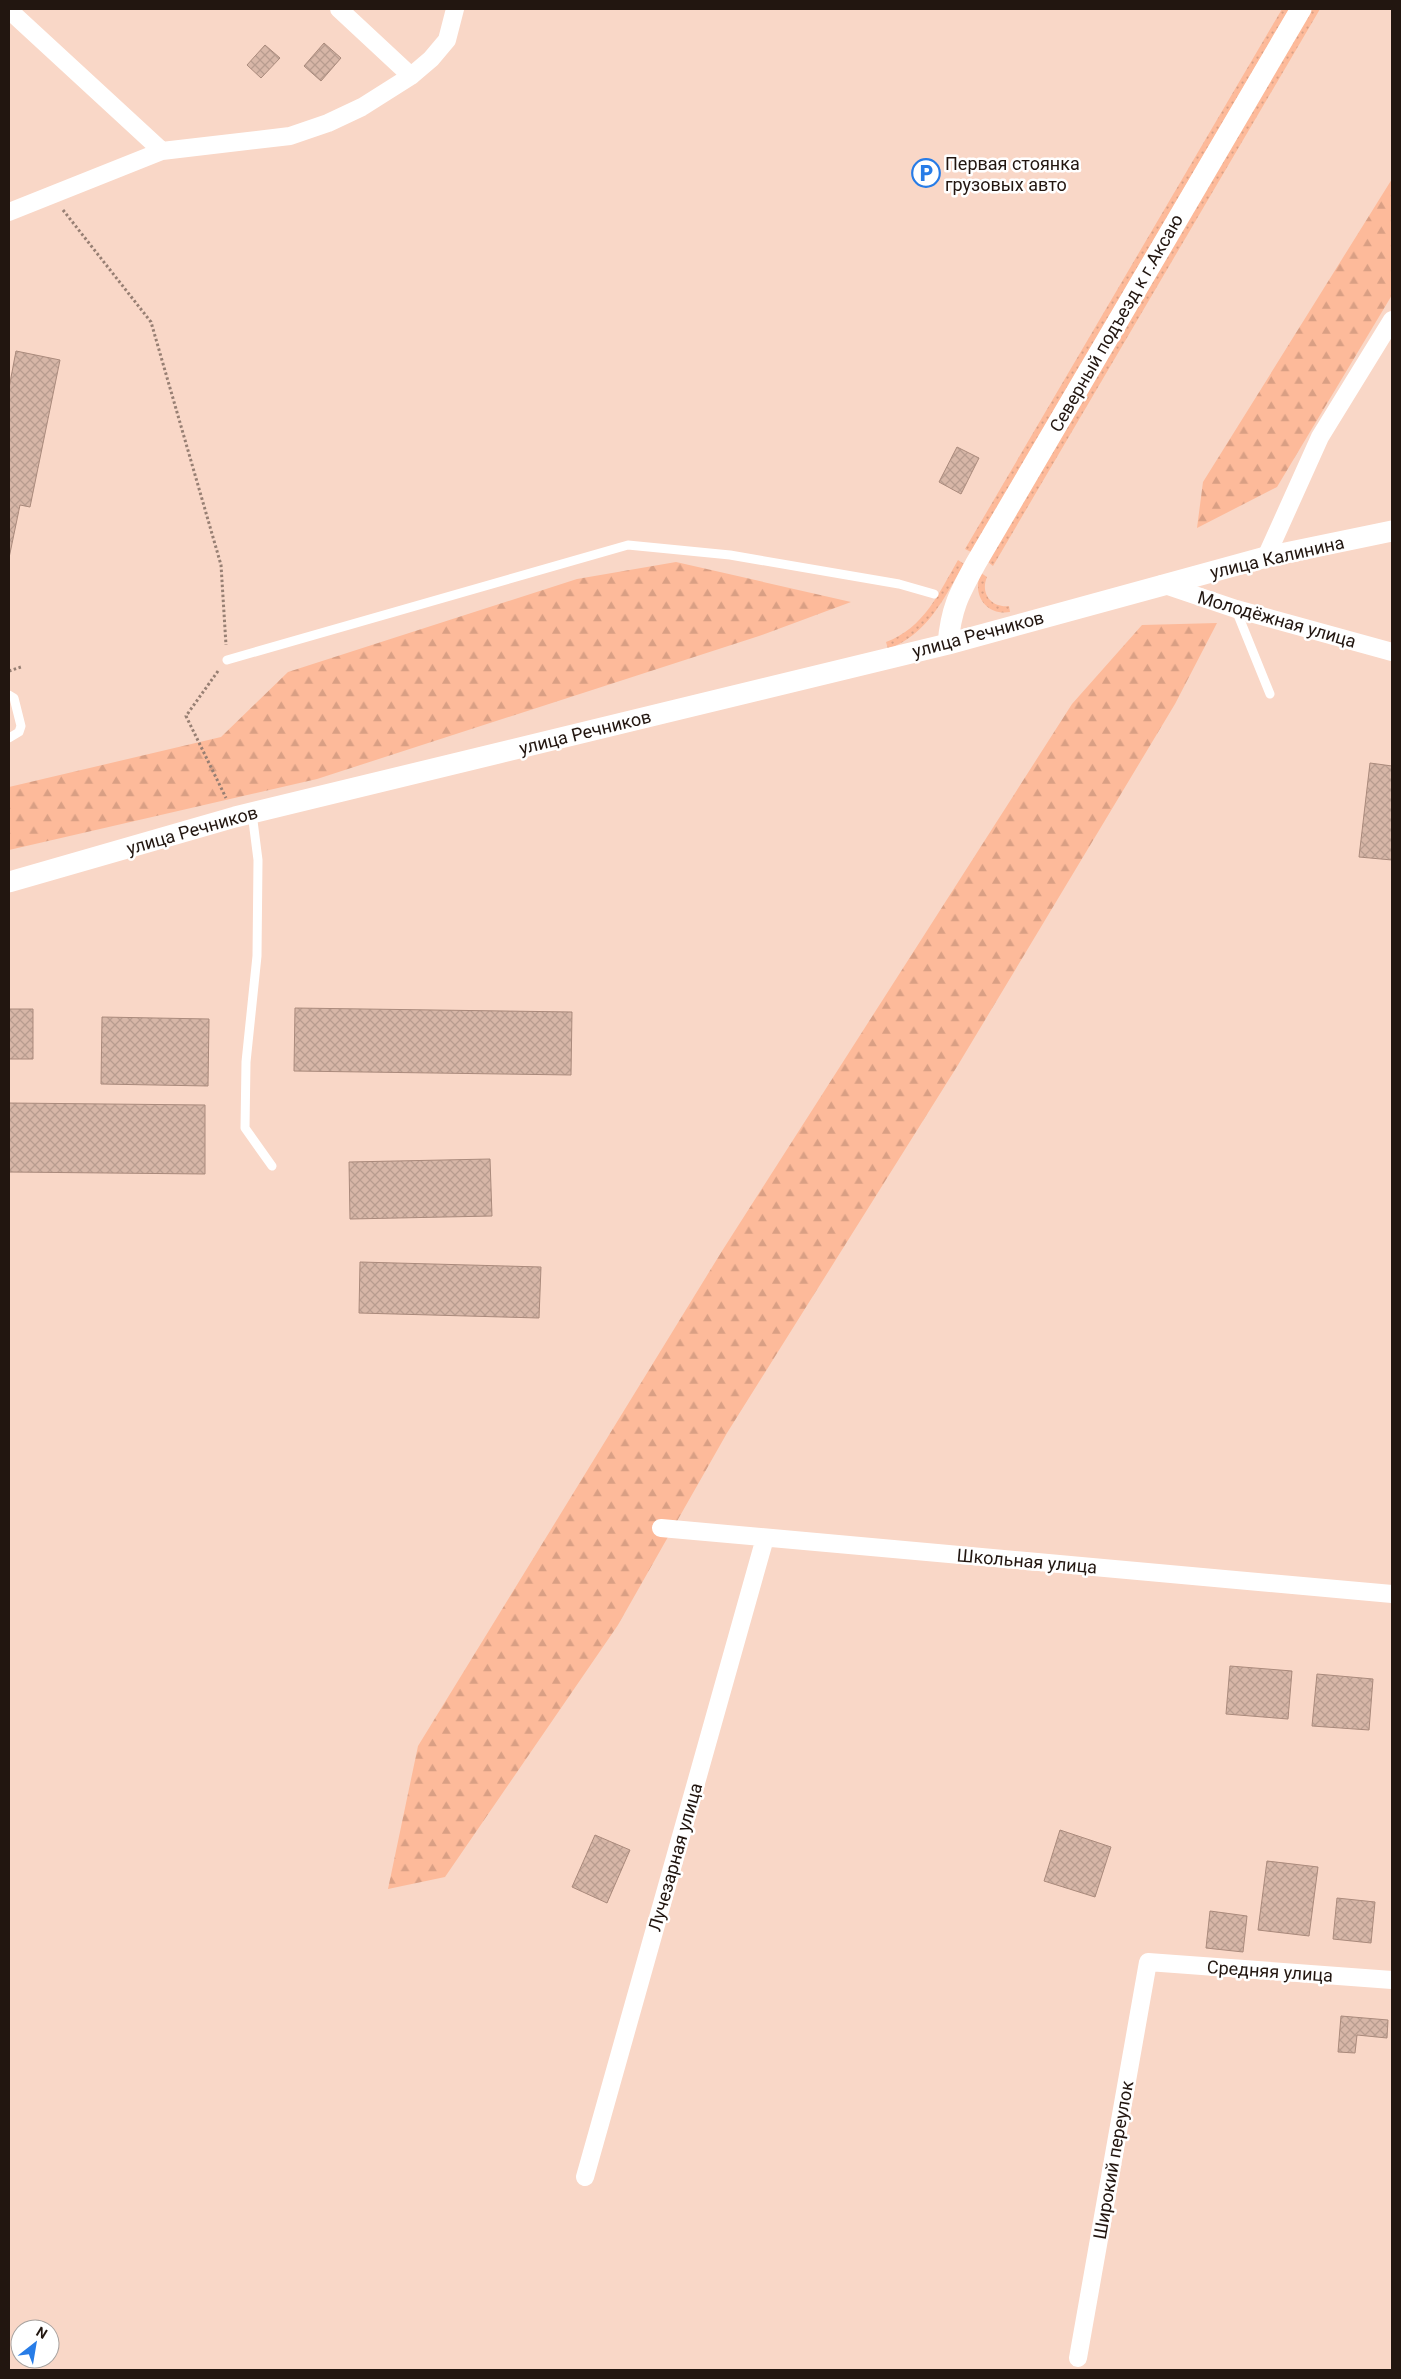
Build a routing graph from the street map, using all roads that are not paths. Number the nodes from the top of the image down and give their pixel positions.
1 (339, 9) edge
2 (454, 9) edge
3 (1301, 9) edge
4 (9, 10) edge
5 (411, 76) junction
6 (162, 151) junction
7 (9, 212) edge
8 (1392, 320) edge
9 (1392, 531) edge
10 (1266, 557) junction
11 (1162, 584) junction
12 (934, 594) dead end
13 (1236, 609) junction
14 (948, 644) junction
15 (1392, 652) edge
16 (227, 660) road end
17 (1270, 694) dead end
18 (9, 695) edge
19 (9, 738) edge
20 (244, 815) junction
21 (9, 882) edge
22 (272, 1166) dead end
23 (661, 1528) dead end
24 (765, 1538) junction
25 (1392, 1594) edge
26 (1148, 1962) joint
27 (1392, 1980) edge
28 (585, 2177) dead end
29 (1078, 2358) dead end

1 - 5 street
2 - 5 street
3 - 14 street, Северный подъезд к г.Аксаю
4 - 6 street
5 - 6 street
6 - 7 street
8 - 10 street
9 - 10 street, улица Калинина
10 - 11 street, улица Калинина
11 - 13 street, Молодёжная улица
11 - 14 street, улица Речников
12 - 16 lane
13 - 15 street, Молодёжная улица
13 - 17 lane
14 - 20 street, улица Речников
18 - 19 lane
20 - 21 street, улица Речников
20 - 22 lane
23 - 24 street, Школьная улица
24 - 25 street, Школьная улица
24 - 28 street, Лучезарная улица
26 - 27 street, Средняя улица
26 - 29 street, Широкий переулок

